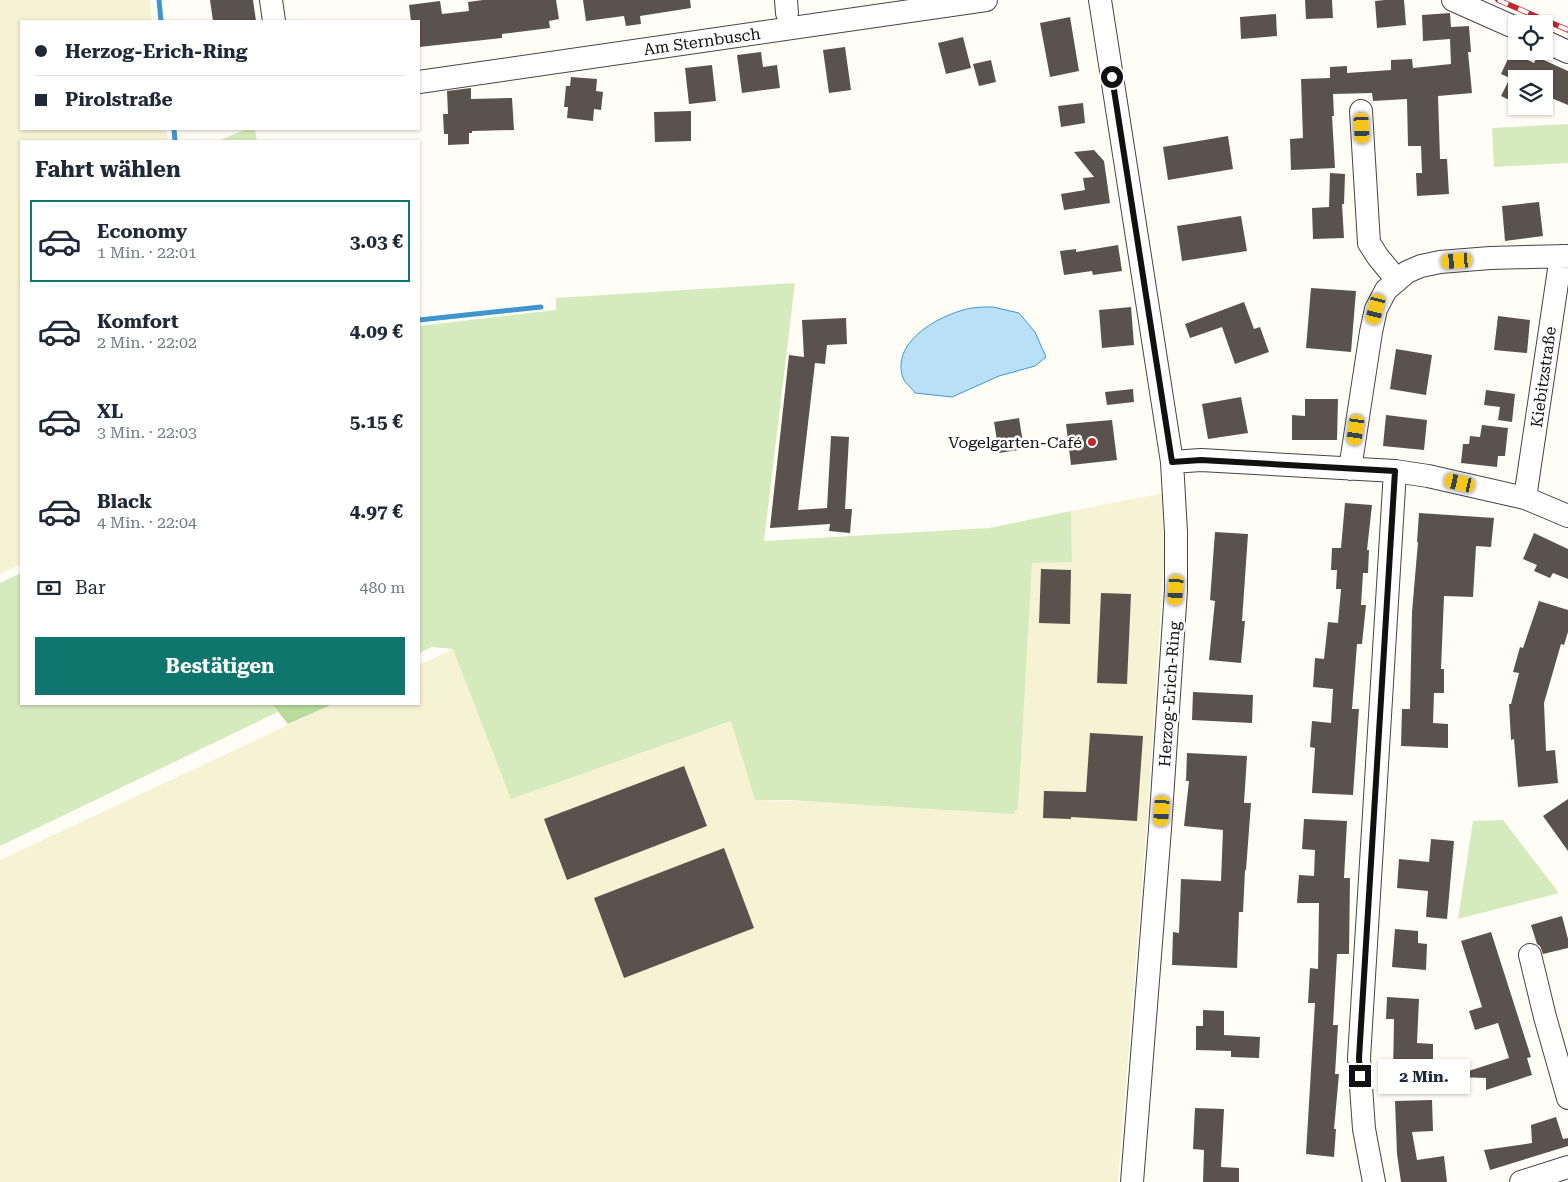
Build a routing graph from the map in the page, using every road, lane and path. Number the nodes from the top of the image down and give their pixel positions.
1 (271, 0) edge
2 (878, 0) edge
3 (986, 0) edge
4 (1100, 0) edge
5 (1453, 0) edge
6 (786, 7) edge
7 (274, 20) edge
8 (1508, 24) edge
9 (1553, 45) edge
10 (1568, 52) edge
11 (420, 66) edge
12 (420, 82) edge
13 (1361, 111) dead end
14 (1565, 256) edge
15 (1397, 280) junction
16 (1172, 462) junction
17 (1350, 470) junction
18 (1395, 471) junction
19 (1525, 498) junction
20 (1568, 516) edge
21 (1530, 956) dead end
22 (1568, 1098) edge
23 (1568, 1167) edge
24 (1132, 1182) edge
25 (1374, 1182) edge
26 (1521, 1182) edge

1 - 7 street
2 - 6 street, Am Sternbusch
3 - 12 street, Am Sternbusch
4 - 16 street, Herzog-Erich-Ring
5 - 8 street
6 - 11 street, Am Sternbusch
9 - 10 street
13 - 15 street
14 - 15 street
14 - 19 street, Kiebitzstraße
15 - 17 street
16 - 17 street
16 - 24 street, Herzog-Erich-Ring
17 - 18 street
18 - 19 street
18 - 25 street
19 - 20 street
21 - 22 street
23 - 26 street

